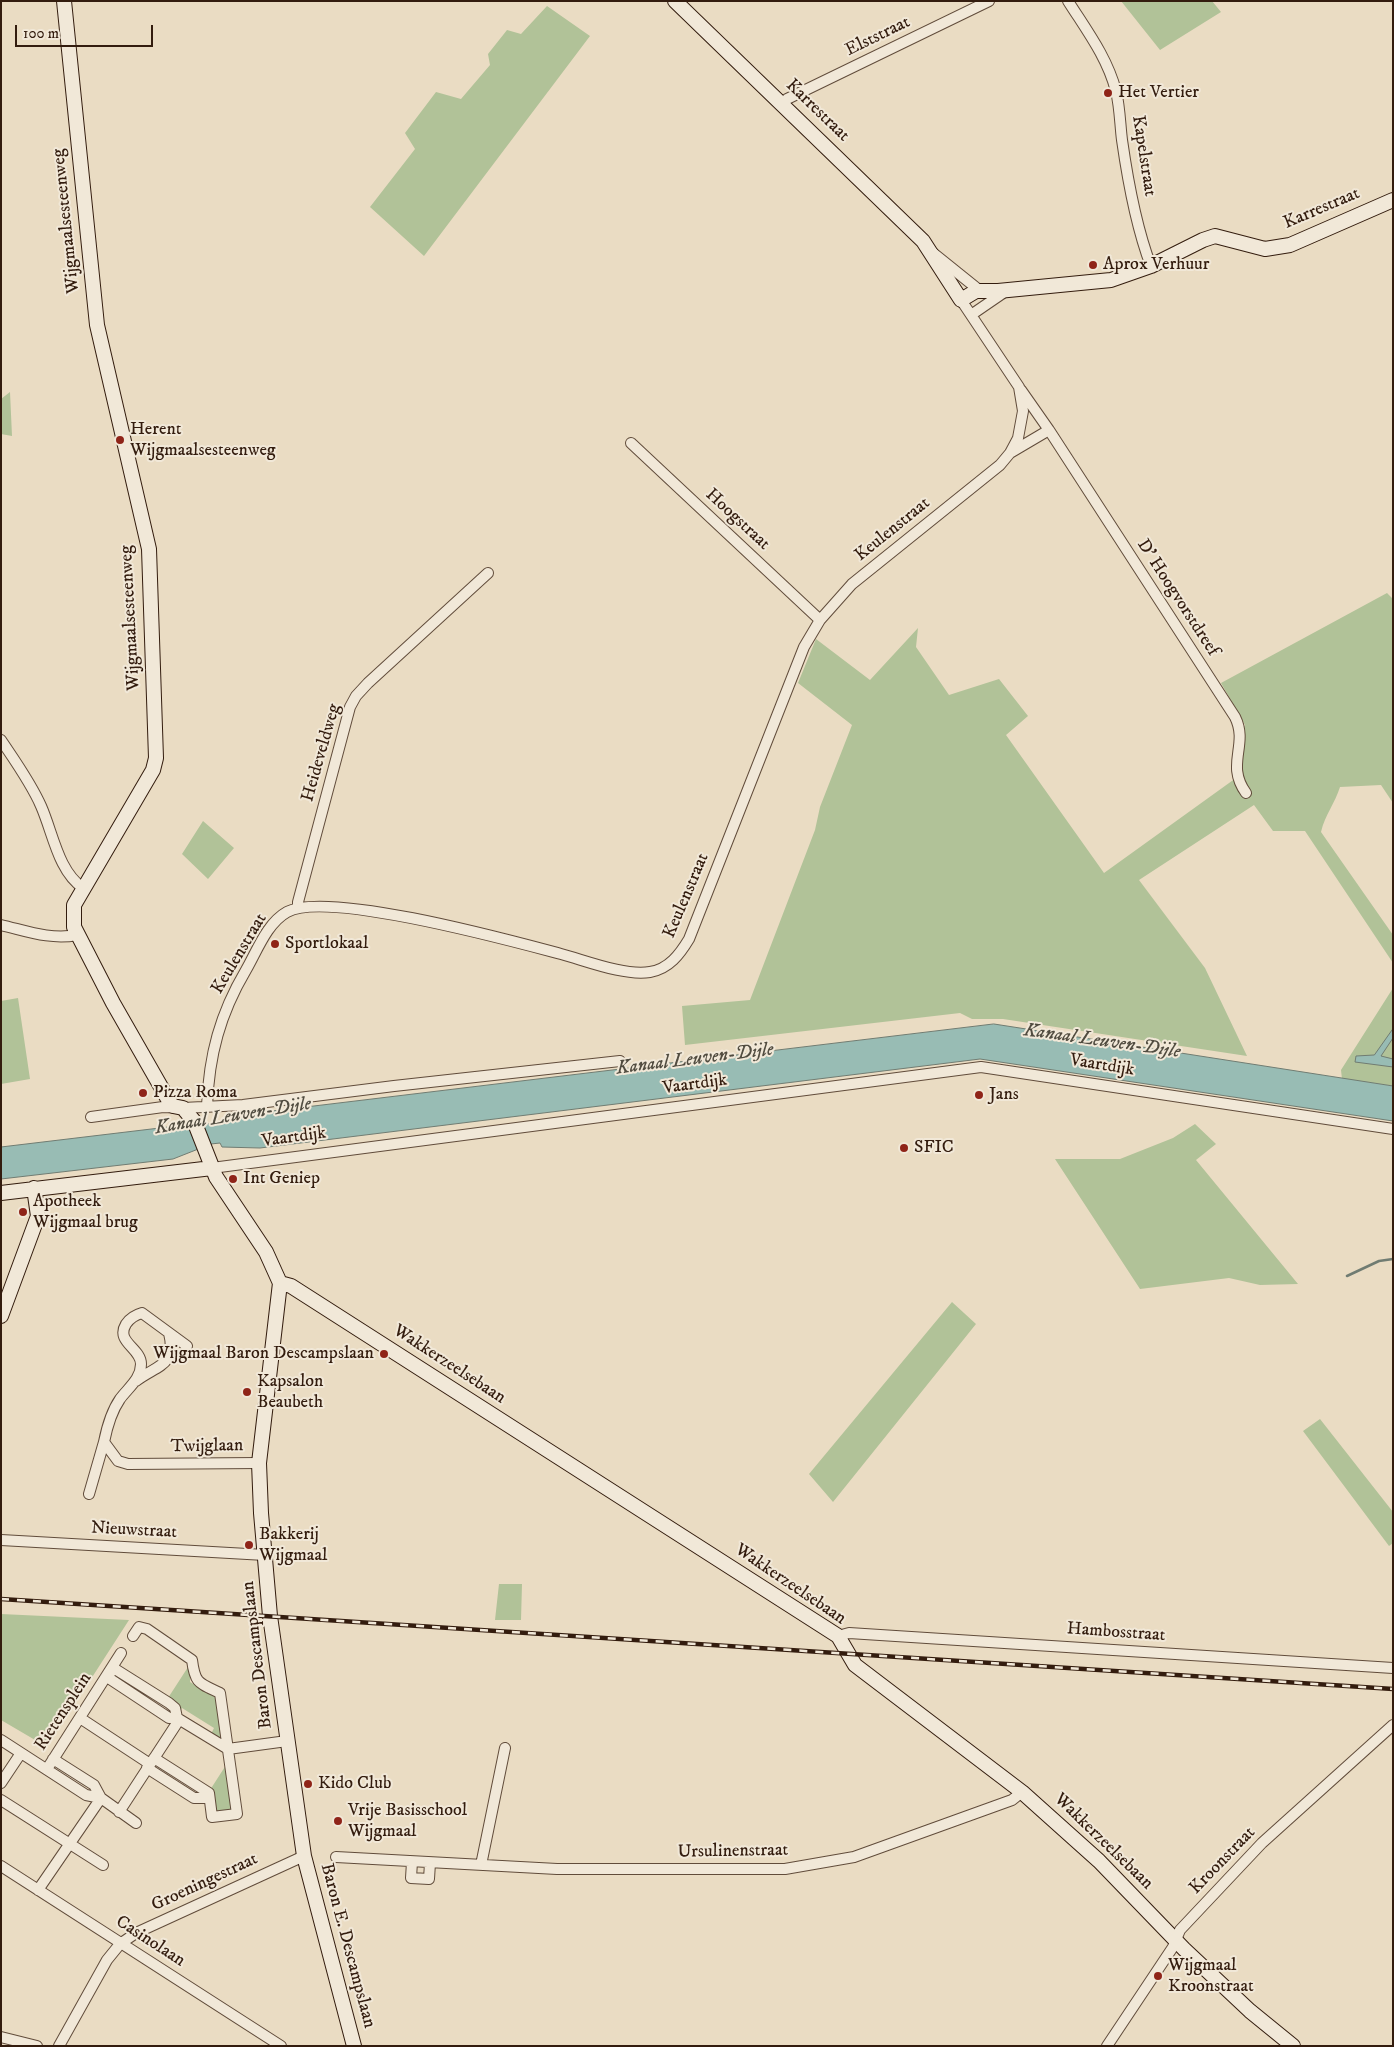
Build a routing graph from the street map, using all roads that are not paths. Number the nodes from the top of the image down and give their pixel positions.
1 (64, 1) edge
2 (675, 1) edge
3 (989, 1) edge
4 (1068, 1) edge
5 (783, 104) junction
6 (1393, 200) edge
7 (930, 251) junction
8 (1150, 266) junction
9 (979, 290) junction
10 (1007, 290) junction
11 (961, 300) junction
12 (971, 314) junction
13 (1019, 387) junction
14 (1048, 430) junction
15 (631, 443) dead end
16 (1010, 453) junction
17 (488, 573) dead end
18 (820, 620) junction
19 (1, 740) edge
20 (1246, 794) dead end
21 (83, 888) junction
22 (298, 908) junction
23 (1, 924) edge
24 (77, 934) junction
25 (620, 1062) dead end
26 (208, 1106) junction
27 (183, 1108) junction
28 (90, 1117) dead end
29 (1393, 1130) edge
30 (212, 1168) junction
31 (34, 1188) junction
32 (1, 1192) edge
33 (280, 1282) junction
34 (1, 1316) edge
35 (169, 1333) junction
36 (187, 1346) dead end
37 (134, 1384) junction
38 (104, 1442) junction
39 (259, 1463) junction
40 (89, 1494) dead end
41 (1, 1540) edge
42 (265, 1555) junction
43 (133, 1636) dead end
44 (838, 1636) junction
45 (122, 1653) dead end
46 (1393, 1668) edge
47 (109, 1672) junction
48 (80, 1718) junction
49 (178, 1719) junction
50 (1393, 1725) edge
51 (1, 1740) edge
52 (288, 1741) junction
53 (228, 1748) junction
54 (505, 1748) dead end
55 (21, 1753) junction
56 (53, 1759) junction
57 (150, 1763) junction
58 (47, 1769) junction
59 (1, 1783) edge
60 (1022, 1792) junction
61 (101, 1798) junction
62 (1, 1800) edge
63 (119, 1812) junction
64 (136, 1823) dead end
65 (69, 1843) junction
66 (304, 1856) junction
67 (336, 1857) dead end
68 (412, 1862) junction
69 (430, 1863) junction
70 (103, 1865) dead end
71 (481, 1865) junction
72 (1, 1866) edge
73 (38, 1890) junction
74 (1175, 1940) junction
75 (120, 1944) junction
76 (1, 2037) edge
77 (37, 2046) edge
78 (60, 2046) edge
79 (281, 2046) edge
80 (354, 2046) edge
81 (1107, 2046) edge
82 (1293, 2046) edge

1 - 21 street, Wijgmaalsesteenweg
2 - 5 street, Karrestraat
3 - 5 street, Elststraat
4 - 8 street, Kapelstraat
5 - 7 street, Karrestraat
6 - 8 street, Karrestraat
7 - 9 street, Karrestraat
7 - 11 street, Karrestraat
8 - 10 street, Karrestraat
9 - 10 street, Karrestraat
9 - 11 street, Karrestraat
10 - 12 street, Karrestraat
11 - 12 street, Keulenstraat
12 - 13 street, Keulenstraat
13 - 14 street, Keulenstraat
13 - 16 street, Keulenstraat
14 - 16 street, Keulenstraat
14 - 20 street, D' Hoogvorstdreef
15 - 18 street, Hoogstraat
16 - 18 street, Keulenstraat
17 - 22 street, Heideveldweg
18 - 22 street, Keulenstraat
19 - 21 street
21 - 24 street, Wijgmaalsesteenweg
22 - 26 street, Keulenstraat
23 - 24 street
24 - 27 street, Wijgmaalsesteenweg
25 - 26 street
26 - 27 street
27 - 28 street
27 - 30 street, Wijgmaalsesteenweg
29 - 30 street, Vaartdijk
30 - 31 street, Vaartdijk
30 - 33 street
31 - 32 street, Vaartdijk
31 - 34 street
33 - 39 street, Baron Descampslaan
33 - 44 street, Wakkerzeelsebaan
35 - 36 street
35 - 37 street
35 - 37 street
37 - 38 street
38 - 39 street, Twijglaan
38 - 40 street
39 - 42 street, Baron Descampslaan
41 - 42 street, Nieuwstraat
42 - 52 street, Baron Descampslaan
43 - 53 street
44 - 46 street, Hambosstraat
44 - 60 street, Wakkerzeelsebaan
45 - 47 street, Rietensplein
47 - 48 street, Rietensplein
47 - 49 street, Rietensplein
48 - 56 street, Rietensplein
48 - 57 street
49 - 53 street, Rietensplein
49 - 57 street
50 - 74 street, Kroonstraat
51 - 55 street
52 - 53 street
52 - 66 street, Baron Descampslaan
53 - 57 street
54 - 71 street
55 - 58 street
55 - 59 street
56 - 58 street, Rietensplein
56 - 61 street
57 - 63 street
58 - 61 street
60 - 71 street, Ursulinenstraat
60 - 74 street, Wakkerzeelsebaan
61 - 63 street
61 - 65 street
62 - 65 street
63 - 64 street
65 - 70 street
65 - 73 street
66 - 75 street, Groeningestraat
66 - 80 street, Baron E. Descampslaan
67 - 68 street, Ursulinenstraat
68 - 69 street, Ursulinenstraat
68 - 69 street
69 - 71 street, Ursulinenstraat
72 - 73 street, Casinolaan
73 - 75 street, Casinolaan
74 - 81 street, Kroonstraat
74 - 82 street, Wakkerzeelsebaan
75 - 78 street, Groeningestraat
75 - 79 street, Casinolaan
76 - 77 street

